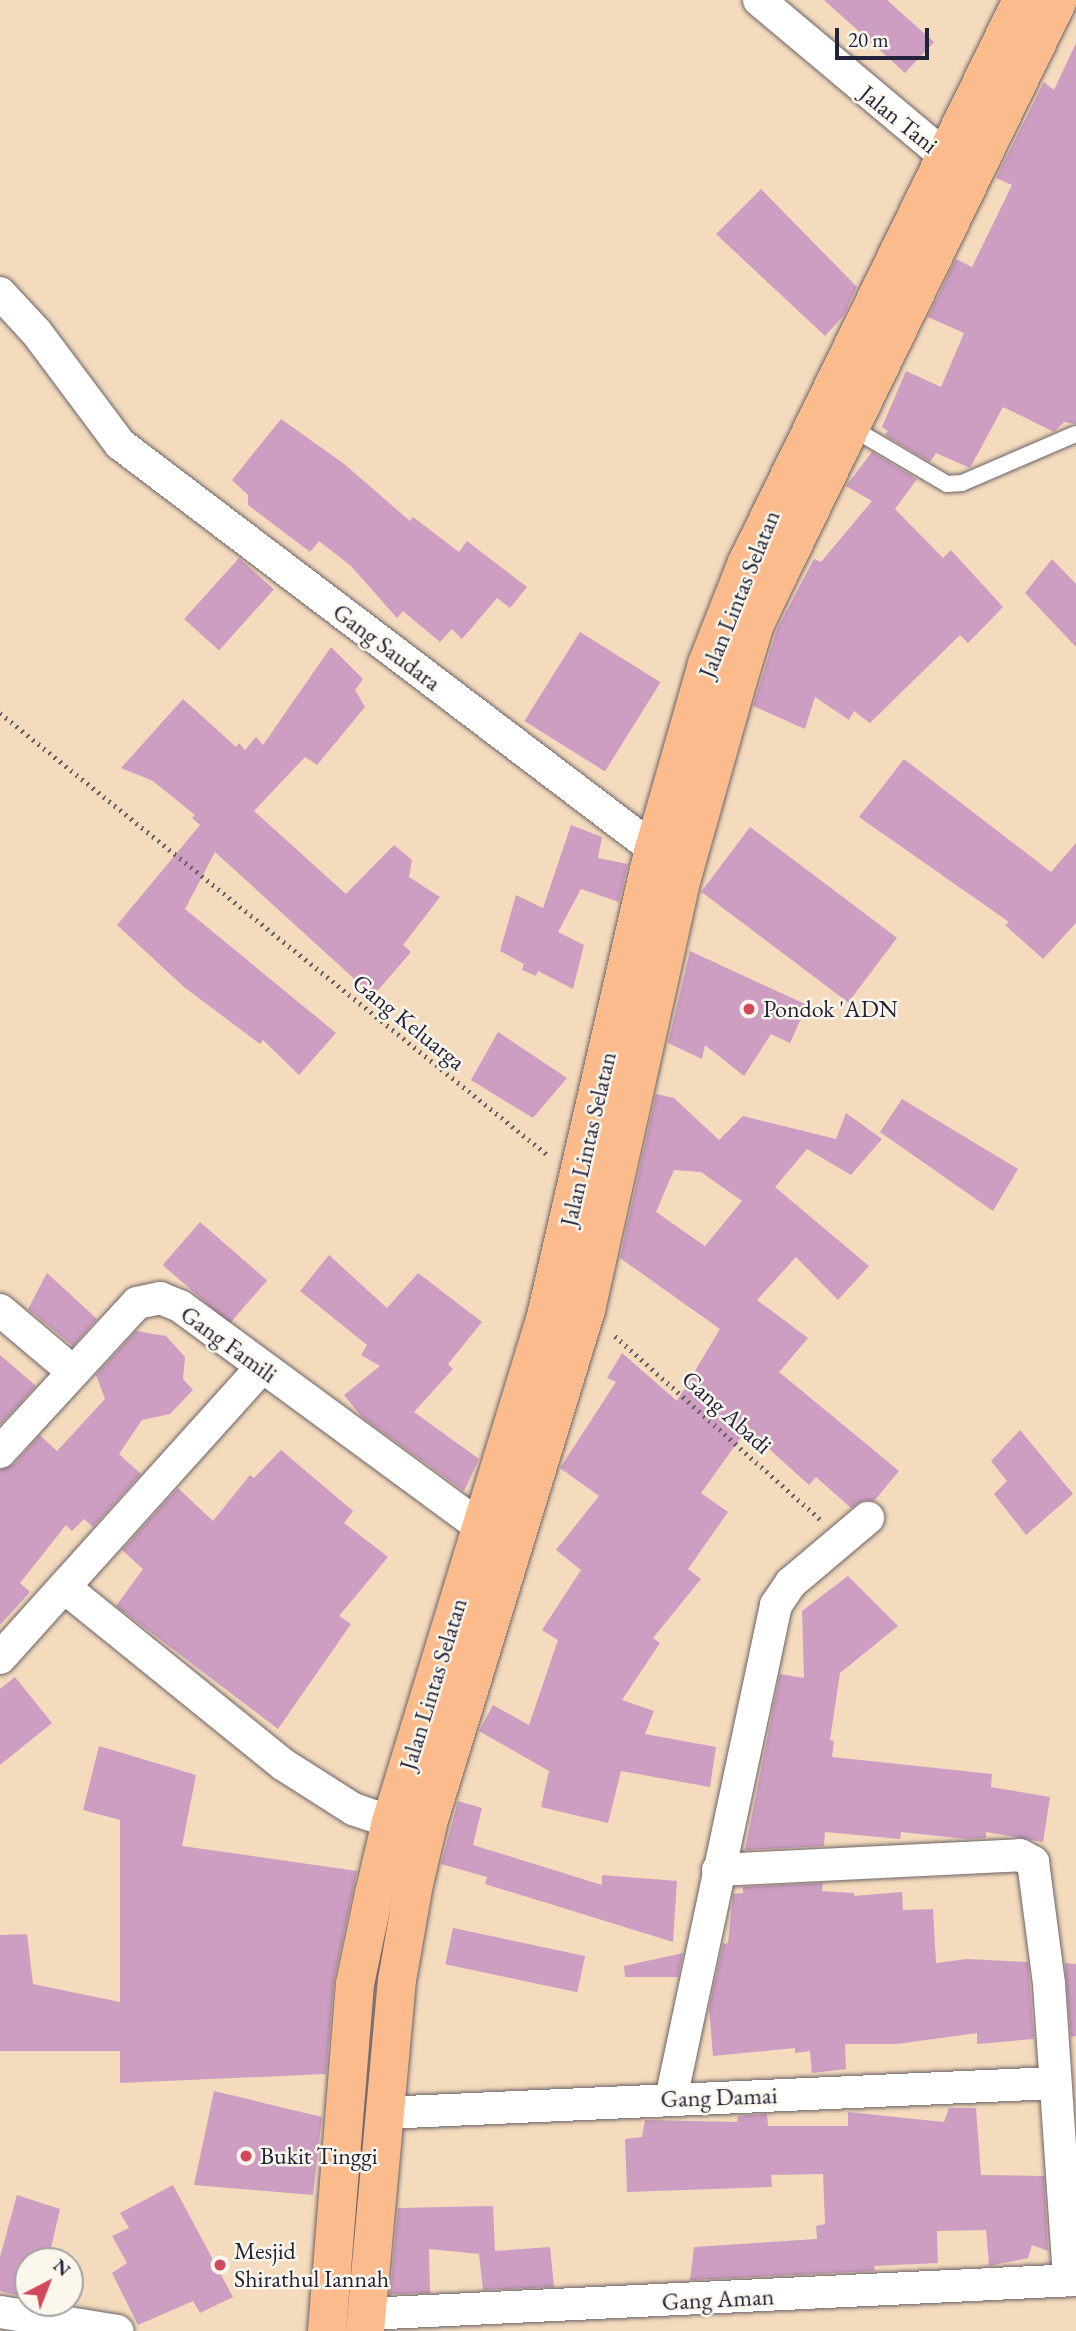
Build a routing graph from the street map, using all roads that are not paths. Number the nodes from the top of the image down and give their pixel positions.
1 (758, 0) edge
2 (1022, 0) edge
3 (1058, 0) edge
4 (945, 156) junction
5 (0, 293) edge
6 (852, 428) junction
7 (1076, 434) edge
8 (654, 849) junction
9 (594, 1169) junction
10 (0, 1310) edge
11 (261, 1368) junction
12 (71, 1370) junction
13 (0, 1452) edge
14 (868, 1518) dead end
15 (480, 1526) junction
16 (64, 1587) junction
17 (0, 1658) edge
18 (391, 1822) junction
19 (718, 1870) junction
20 (1055, 2083) junction
21 (671, 2099) junction
22 (383, 2113) junction
23 (1072, 2280) edge
24 (0, 2312) edge
25 (366, 2323) edge
26 (117, 2331) edge
27 (327, 2331) edge

1 - 4 street, Jalan Tani
2 - 4 highway, Jalan Lintas Selatan
3 - 6 highway, Jalan Lintas Selatan
4 - 8 highway, Jalan Lintas Selatan
5 - 8 street, Gang Saudara
6 - 7 lane
6 - 9 highway, Jalan Lintas Selatan
8 - 9 highway, Jalan Lintas Selatan
9 - 15 highway, Jalan Lintas Selatan
9 - 22 highway, Jalan Lintas Selatan
10 - 12 street
11 - 12 street, Gang Famili
11 - 15 street, Gang Famili
11 - 16 street
12 - 13 street, Gang Famili
14 - 19 street
15 - 18 highway, Jalan Lintas Selatan
16 - 17 street
16 - 18 street
18 - 27 highway, Jalan Lintas Selatan
19 - 20 street
19 - 21 street
20 - 21 street, Gang Damai
20 - 23 street
21 - 22 street, Gang Damai
22 - 25 highway, Jalan Lintas Selatan
23 - 25 street, Gang Aman
24 - 26 street

